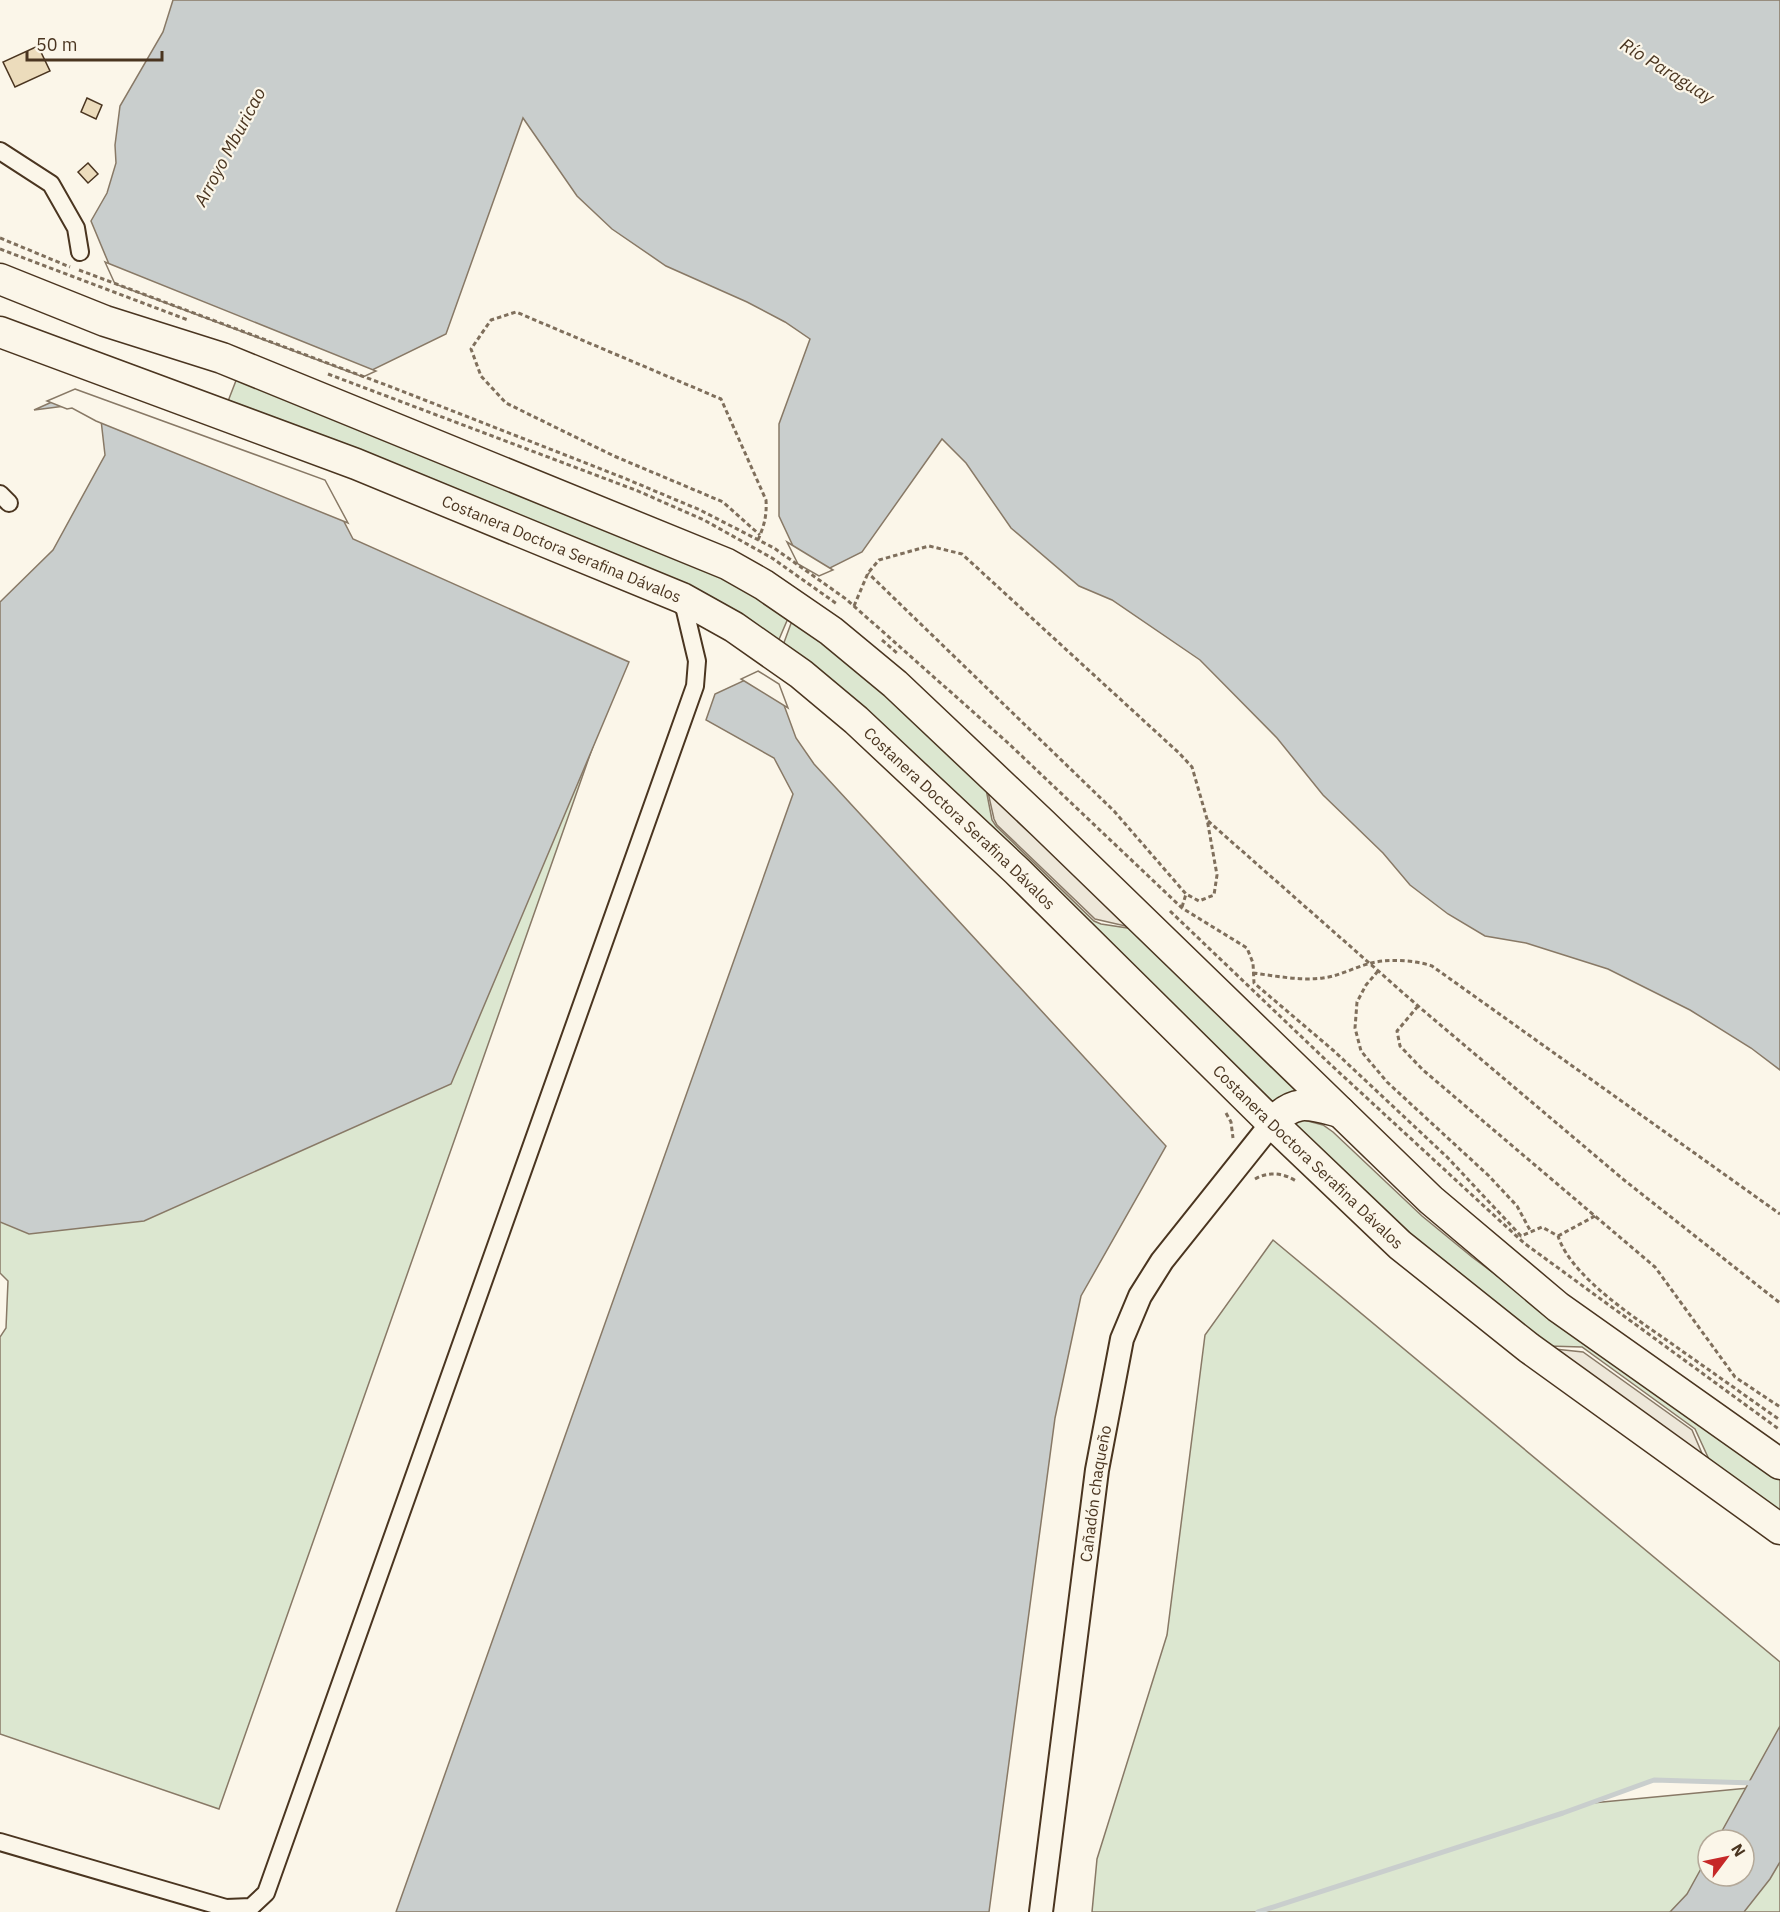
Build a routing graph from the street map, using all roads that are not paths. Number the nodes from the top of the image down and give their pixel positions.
1 (0, 151) edge
2 (80, 252) dead end
3 (0, 279) edge
4 (0, 332) edge
5 (682, 598) junction
6 (1340, 1112) junction
7 (1272, 1123) junction
8 (1780, 1464) edge
9 (1780, 1529) edge
10 (0, 1842) edge
11 (1041, 1912) edge

1 - 2 street
3 - 6 highway
4 - 5 highway, Costanera Doctora Serafina Dávalos
5 - 7 highway, Costanera Doctora Serafina Dávalos
5 - 10 street
6 - 7 highway
6 - 8 highway
7 - 9 highway, Costanera Doctora Serafina Dávalos
7 - 11 main road, Cañadón chaqueño

